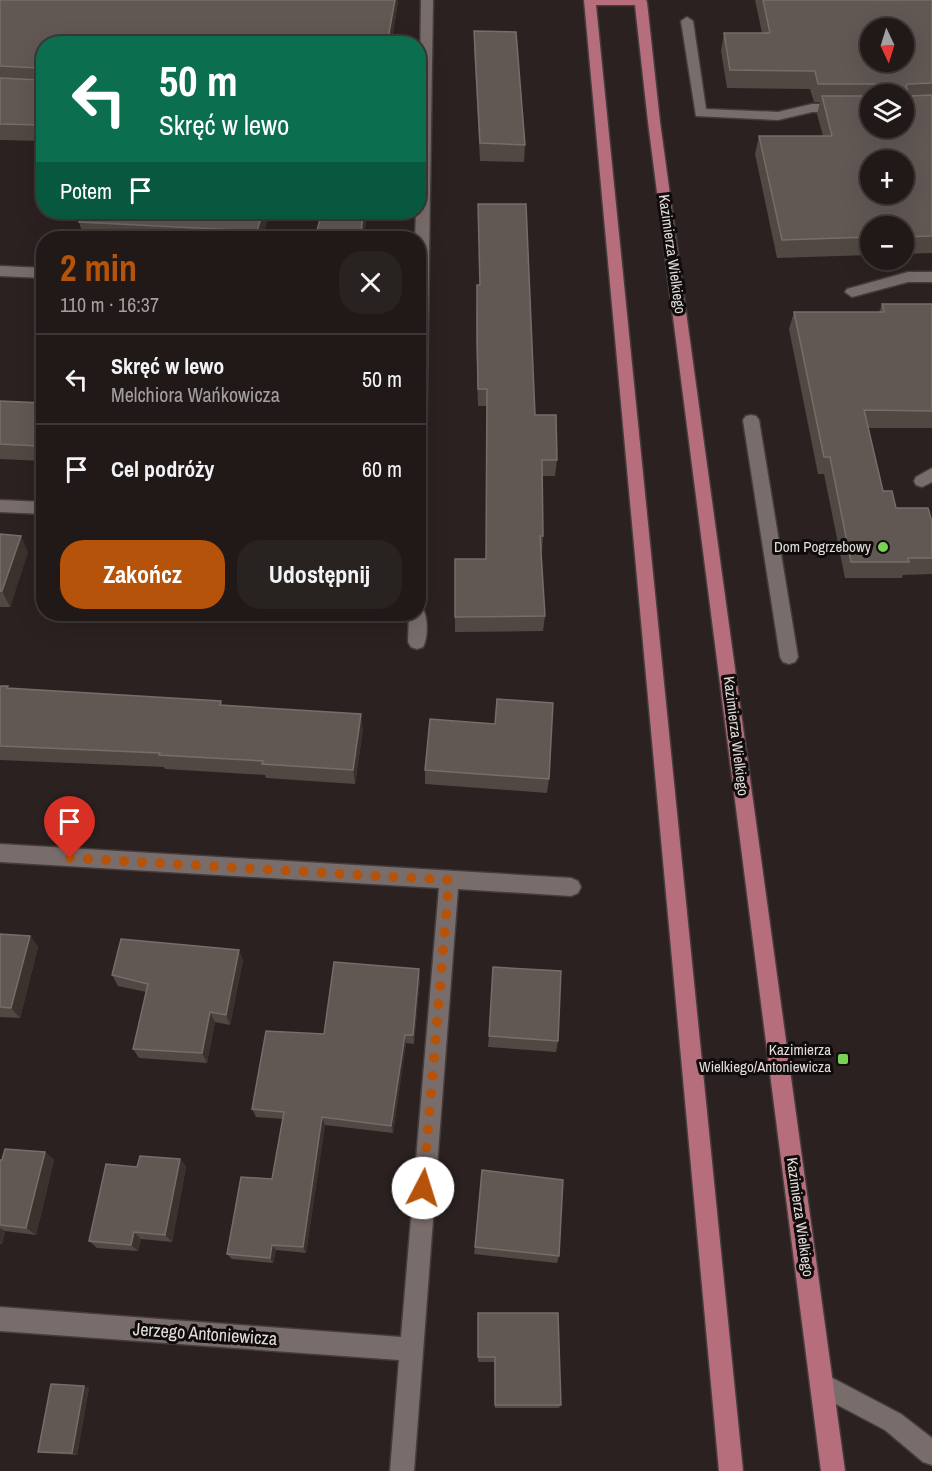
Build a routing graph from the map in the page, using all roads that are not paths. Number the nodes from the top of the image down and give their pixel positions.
1 (427, 0) edge
2 (590, 1) edge
3 (640, 1) edge
4 (687, 21) dead end
5 (425, 36) edge
6 (860, 108) edge
7 (0, 271) edge
8 (36, 273) edge
9 (932, 277) edge
10 (852, 291) dead end
11 (751, 420) dead end
12 (0, 506) edge
13 (36, 508) edge
14 (417, 621) edge
15 (417, 642) dead end
16 (789, 657) dead end
17 (0, 854) edge
18 (449, 880) junction
19 (571, 887) dead end
20 (0, 1319) edge
21 (410, 1349) junction
22 (823, 1385) junction
23 (932, 1453) edge
24 (402, 1471) edge
25 (731, 1471) edge
26 (832, 1471) edge

1 - 5 street
2 - 3 main road
2 - 25 main road
3 - 22 main road, Kazimierza Wielkiego
4 - 6 street
7 - 8 street
9 - 10 street
11 - 16 street
12 - 13 street
14 - 15 street
17 - 18 street
18 - 19 street
18 - 21 street
20 - 21 street, Jerzego Antoniewicza
21 - 24 street
22 - 23 street
22 - 26 main road, Kazimierza Wielkiego

